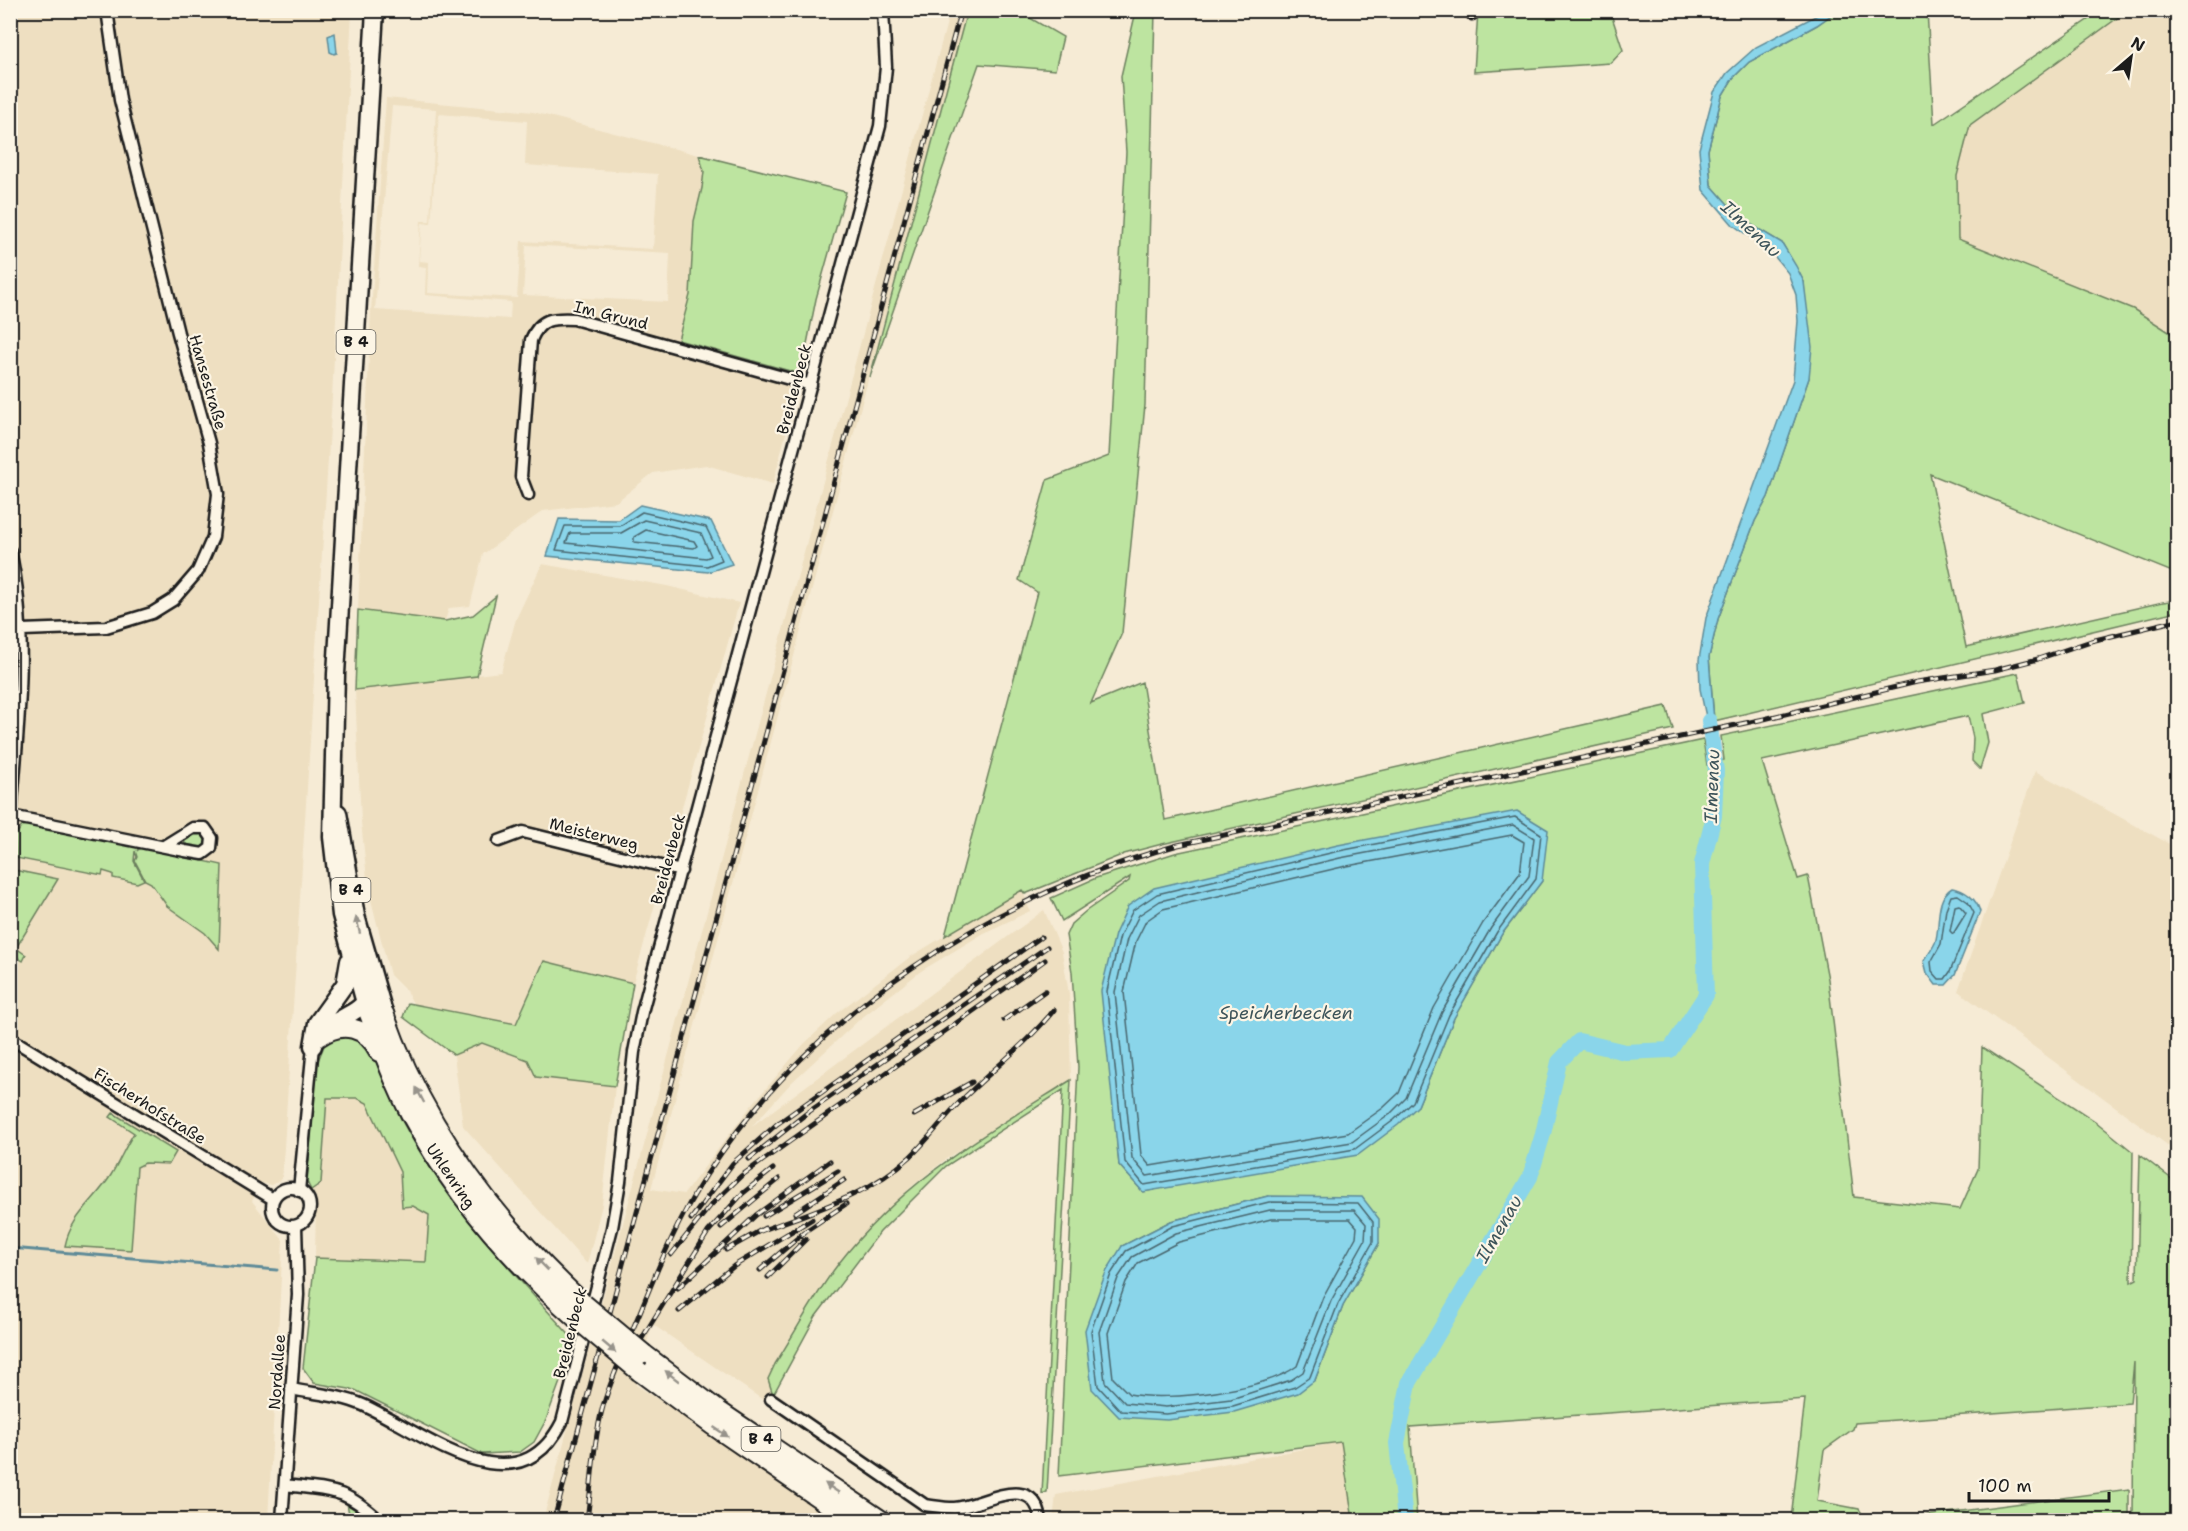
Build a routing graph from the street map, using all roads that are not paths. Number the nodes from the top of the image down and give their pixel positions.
1 (107, 10) edge
2 (375, 10) edge
3 (883, 10) edge
4 (811, 384) junction
5 (528, 495) dead end
6 (10, 551) edge
7 (22, 630) junction
8 (334, 798) junction
9 (11, 816) edge
10 (10, 831) edge
11 (500, 841) dead end
12 (164, 846) dead end
13 (681, 871) junction
14 (349, 950) junction
15 (373, 982) junction
16 (365, 1003) junction
17 (328, 1009) junction
18 (384, 1013) junction
19 (10, 1038) edge
20 (316, 1041) junction
21 (411, 1115) junction
22 (299, 1191) junction
23 (273, 1199) junction
24 (296, 1226) junction
25 (582, 1313) junction
26 (642, 1363) junction
27 (291, 1389) junction
28 (771, 1399) dead end
29 (285, 1485) junction
30 (282, 1521) edge
31 (379, 1521) edge
32 (851, 1521) edge
33 (881, 1521) edge
34 (1041, 1521) edge

1 - 7 street, Hansestraße
2 - 8 main road, B 4
3 - 4 street, Breidenbeck
4 - 5 street, Im Grund
4 - 13 street, Breidenbeck
6 - 7 street
7 - 9 street
8 - 14 main road, B 4
15 -> 8 main road, B 4
9 - 10 street
9 - 12 street
11 - 13 street, Meisterweg
13 - 27 street, Breidenbeck
14 - 16 main road, B 4
14 - 17 main road
15 - 16 main road
15 - 18 main road, B 4
16 - 17 main road
16 - 18 main road
16 - 20 main road
16 - 21 highway, Uhlenring / B 4
17 - 20 main road
25 -> 18 highway, Uhlenring / B 4
19 - 23 street, Fischerhofstraße
20 - 21 highway
20 - 22 street
21 - 25 highway, Uhlenring / B 4
22 - 23 street
22 - 24 street
23 - 24 street
24 - 27 street, Nordallee
25 - 26 highway, B 4, bridge
26 -> 32 highway, B 4
33 -> 26 highway, B 4
27 - 29 street, Nordallee
28 - 34 street
29 - 30 street, Nordallee
29 - 31 street

